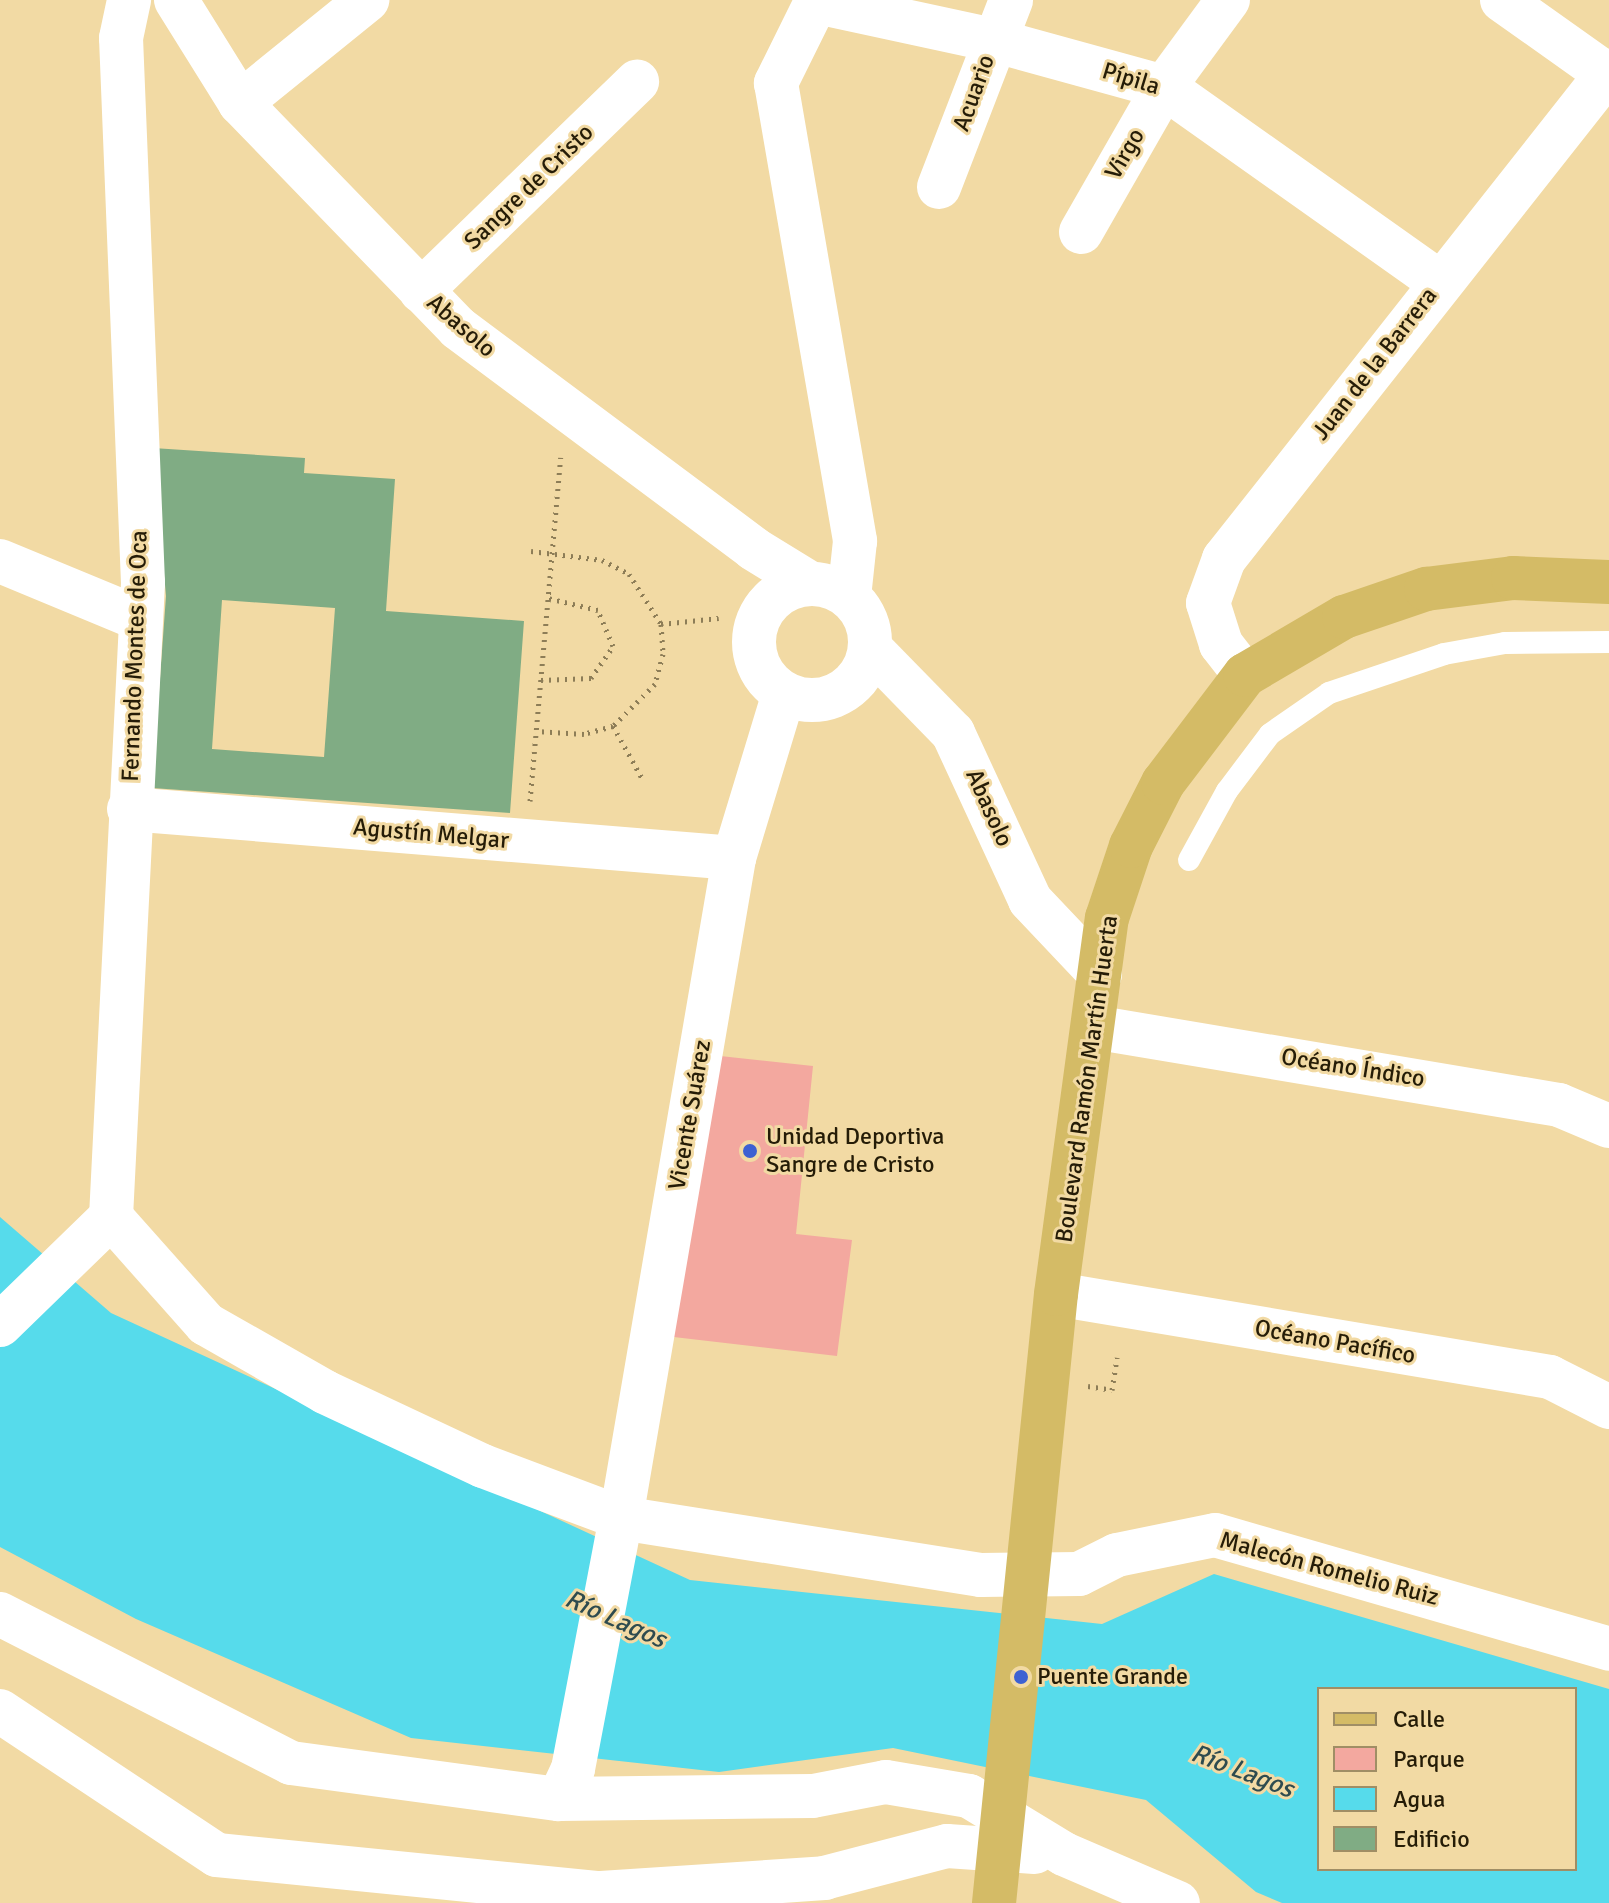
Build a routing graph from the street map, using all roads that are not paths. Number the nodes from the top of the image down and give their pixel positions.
1 (129, 0) edge
2 (176, 0) edge
3 (367, 0) edge
4 (1011, 0) edge
5 (1228, 0) edge
6 (1502, 0) edge
7 (817, 1) edge
8 (993, 40) junction
9 (1608, 72) edge
10 (637, 82) dead end
11 (1164, 87) junction
12 (240, 103) junction
13 (939, 187) dead end
14 (1081, 232) dead end
15 (1439, 282) junction
16 (421, 291) junction
17 (0, 561) edge
18 (1609, 582) edge
19 (830, 590) junction
20 (140, 619) junction
21 (1609, 642) edge
22 (870, 648) junction
23 (1245, 675) junction
24 (784, 693) junction
25 (129, 809) junction
26 (734, 858) junction
27 (1189, 860) dead end
28 (1100, 974) junction
29 (1093, 1027) junction
30 (1609, 1126) edge
31 (111, 1217) junction
32 (1056, 1294) junction
33 (0, 1325) edge
34 (1609, 1407) edge
35 (618, 1530) junction
36 (0, 1614) edge
37 (1609, 1649) edge
38 (0, 1711) edge
39 (566, 1784) junction
40 (1064, 1854) junction
41 (585, 1897) edge
42 (994, 1903) edge
43 (1178, 1903) edge

1 - 20 street, Fernando Montes de Oca
2 - 12 street, Abasolo
3 - 12 street
4 - 8 street, Acuario
5 - 11 street, Virgo
6 - 9 street
7 - 8 street, Pípila
7 - 19 street, Pípila
8 - 11 street, Pípila
8 - 13 street, Acuario
9 - 15 street, Juan de la Barrera
10 - 16 street, Sangre de Cristo
11 - 14 street, Virgo
11 - 15 street, Pípila
12 - 16 street, Abasolo
15 - 23 street, Juan de la Barrera
16 - 19 street, Abasolo
17 - 20 street
18 - 23 main road, Boulevard Ramón Martín Huerta
19 - 22 street
19 - 24 street
20 - 25 street, Fernando Montes de Oca
21 - 27 lane
22 - 24 street
22 - 28 street, Abasolo
23 - 28 main road, Boulevard Ramón Martín Huerta
24 - 26 street, Vicente Suárez
25 - 26 street, Agustín Melgar
25 - 31 street, Fernando Montes de Oca
26 - 35 street, Vicente Suárez
28 - 29 main road, Boulevard Ramón Martín Huerta
29 - 30 street, Océano Índico
29 - 32 main road, Boulevard Ramón Martín Huerta
31 - 33 street
31 - 35 street, Malecón Romelio Ruiz
32 - 34 street, Océano Pacífico
32 - 42 main road, Boulevard Ramón Martín Huerta
35 - 37 street, Malecón Romelio Ruiz
35 - 39 street, Vicente Suárez
36 - 39 street
38 - 41 street
39 - 40 street
40 - 41 street
40 - 43 street

